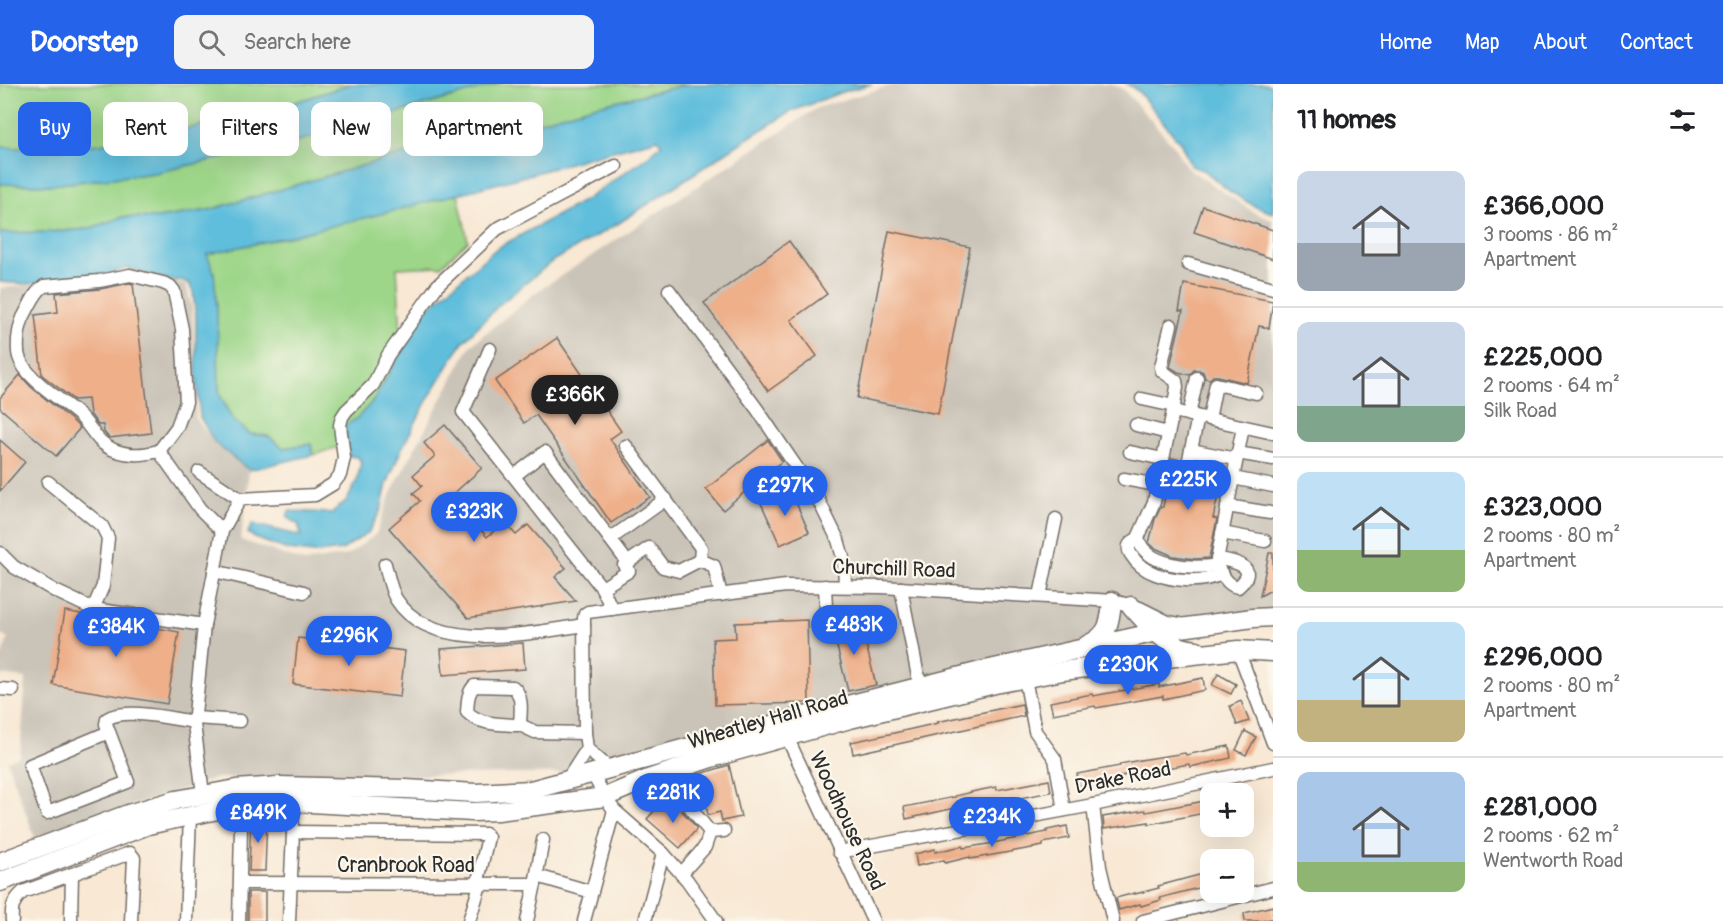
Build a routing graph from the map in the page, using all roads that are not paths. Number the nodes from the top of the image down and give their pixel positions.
1 (616, 166) dead end
2 (1188, 264) dead end
3 (1273, 288) edge
4 (669, 290) dead end
5 (1171, 325) dead end
6 (490, 349) dead end
7 (1197, 378) dead end
8 (1256, 393) dead end
9 (1142, 399) dead end
10 (1173, 408) junction
11 (1199, 417) junction
12 (1136, 425) dead end
13 (1243, 427) junction
14 (1168, 433) junction
15 (1273, 433) edge
16 (626, 446) dead end
17 (159, 451) junction
18 (1130, 452) dead end
19 (1237, 456) junction
20 (1163, 459) junction
21 (1273, 459) edge
22 (199, 472) dead end
23 (514, 476) junction
24 (1233, 478) junction
25 (1124, 479) dead end
26 (48, 483) dead end
27 (1158, 485) junction
28 (1273, 486) edge
29 (240, 499) junction
30 (666, 500) junction
31 (1227, 506) junction
32 (1270, 513) dead end
33 (1056, 519) dead end
34 (222, 531) junction
35 (1222, 533) junction
36 (610, 539) junction
37 (1264, 541) dead end
38 (0, 553) edge
39 (700, 560) junction
40 (628, 563) junction
41 (385, 564) dead end
42 (214, 571) junction
43 (825, 586) junction
44 (845, 586) junction
45 (602, 588) junction
46 (901, 588) junction
47 (304, 592) dead end
48 (721, 595) junction
49 (1040, 596) junction
50 (1112, 601) junction
51 (1131, 606) junction
52 (826, 608) dead end
53 (93, 609) junction
54 (612, 609) junction
55 (1273, 617) edge
56 (584, 620) junction
57 (204, 625) junction
58 (1199, 626) junction
59 (1156, 633) junction
60 (1233, 650) junction
61 (1071, 651) junction
62 (1273, 652) edge
63 (1025, 678) junction
64 (920, 687) junction
65 (0, 689) edge
66 (13, 690) dead end
67 (195, 720) junction
68 (240, 721) dead end
69 (519, 724) junction
70 (109, 732) junction
71 (585, 733) junction
72 (787, 736) junction
73 (1273, 743) edge
74 (587, 749) junction
75 (1273, 768) edge
76 (566, 781) junction
77 (604, 787) junction
78 (203, 794) junction
79 (292, 802) junction
80 (648, 802) dead end
81 (1094, 805) junction
82 (1064, 810) junction
83 (190, 815) junction
84 (241, 827) dead end
85 (724, 831) dead end
86 (293, 832) junction
87 (710, 832) junction
88 (543, 840) dead end
89 (839, 852) junction
90 (663, 853) junction
91 (0, 862) edge
92 (72, 874) junction
93 (681, 874) junction
94 (536, 880) junction
95 (0, 882) edge
96 (241, 883) junction
97 (290, 884) junction
98 (478, 885) junction
99 (1273, 888) edge
100 (592, 892) junction
101 (12, 921) edge
102 (70, 921) edge
103 (131, 921) edge
104 (186, 921) edge
105 (239, 921) edge
106 (289, 921) edge
107 (469, 921) edge
108 (527, 921) edge
109 (584, 921) edge
110 (645, 921) edge
111 (716, 921) edge
112 (873, 921) edge
113 (1113, 921) edge
114 (1143, 921) edge

1 - 29 street
2 - 3 street
4 - 44 street
5 - 10 street
6 - 23 street
7 - 11 street
8 - 11 street
9 - 10 street
10 - 11 street
10 - 14 street
11 - 13 street
11 - 19 street
12 - 14 street
13 - 15 street
13 - 19 street
14 - 20 street
16 - 30 street
17 - 17 street
17 - 34 street
18 - 20 street
19 - 21 street
19 - 24 street
20 - 27 street
22 - 29 street
23 - 36 street
23 - 45 street
24 - 28 street
24 - 31 street
25 - 27 street
26 - 53 street
27 - 35 street
29 - 34 street
30 - 36 street
30 - 39 street
31 - 32 street
31 - 35 street
33 - 49 street
34 - 42 street
35 - 37 street
36 - 40 street
38 - 53 street
39 - 40 street
39 - 48 street
40 - 45 street
41 - 56 street, Churchill Road
42 - 47 street
42 - 57 street
43 - 44 street, Churchill Road
43 - 48 street, Churchill Road
43 - 52 street
44 - 46 street, Churchill Road
45 - 54 street
46 - 49 street, Churchill Road
46 - 64 street
48 - 54 street, Churchill Road
49 - 50 street, Churchill Road
50 - 51 street, Churchill Road
50 - 61 highway
51 - 58 street, Churchill Road
51 - 59 highway
53 - 57 street
54 - 56 street, Churchill Road
55 - 58 highway, Wheatley Hall Road
56 - 71 street
57 - 67 street
58 - 59 highway, Wheatley Hall Road
59 - 60 highway
59 - 61 highway, Wheatley Hall Road
60 - 62 highway, Wheatley Hall Road
60 - 63 highway, Wheatley Hall Road
60 - 73 street
61 - 64 highway, Wheatley Hall Road
63 - 72 highway, Wheatley Hall Road
63 - 82 street
64 - 77 highway, Wheatley Hall Road
65 - 66 street
67 - 68 street
67 - 70 street
67 - 78 street
69 - 69 street
69 - 71 street
70 - 70 street
71 - 74 street
72 - 77 highway, Wheatley Hall Road
72 - 89 street, Woodhouse Road
74 - 76 street
74 - 77 street
75 - 81 street, Drake Road
76 - 77 highway, Wheatley Hall Road
76 - 78 highway, Wheatley Hall Road
77 - 79 highway, Wheatley Hall Road
77 - 90 street
77 - 100 street
78 - 91 highway, Wheatley Hall Road
79 - 83 highway, Wheatley Hall Road
79 - 86 street
80 - 87 street
81 - 82 street, Drake Road
81 - 113 street
82 - 89 street, Drake Road
83 - 95 highway, Wheatley Hall Road
83 - 104 street
84 - 96 street
85 - 87 street
86 - 97 street
86 - 98 street
87 - 93 street
88 - 94 street
89 - 112 street, Woodhouse Road
90 - 93 street
90 - 110 street
92 - 101 street
92 - 102 street
92 - 103 street
93 - 111 street
94 - 98 street, Cranbrook Road
94 - 100 street, Cranbrook Road
94 - 108 street
96 - 97 street, Cranbrook Road
96 - 105 street
97 - 98 street, Cranbrook Road
97 - 106 street
98 - 107 street
99 - 114 street
100 - 109 street

